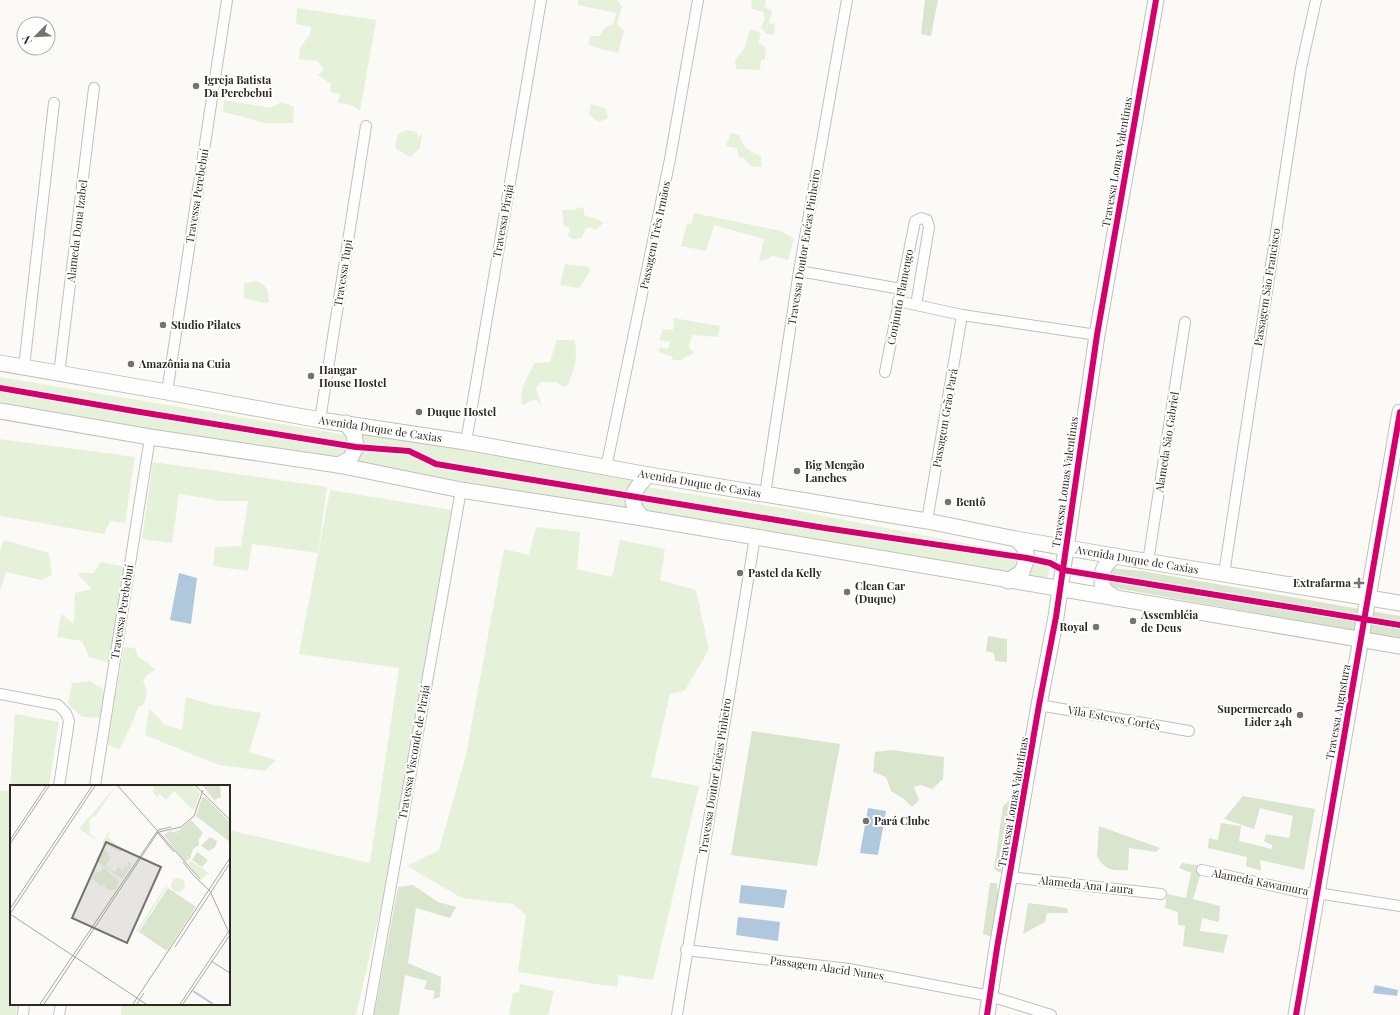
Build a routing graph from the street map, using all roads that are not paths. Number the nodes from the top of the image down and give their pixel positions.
1 (227, 0) edge
2 (541, 0) edge
3 (698, 0) edge
4 (847, 0) edge
5 (1156, 0) edge
6 (1316, 0) edge
7 (94, 88) dead end
8 (54, 103) dead end
9 (366, 126) dead end
10 (800, 271) junction
11 (901, 289) junction
12 (898, 302) junction
13 (916, 305) junction
14 (962, 315) junction
15 (1185, 322) dead end
16 (1097, 335) junction
17 (0, 363) edge
18 (24, 367) junction
19 (884, 372) dead end
20 (59, 374) junction
21 (167, 392) junction
22 (0, 411) edge
23 (1400, 412) edge
24 (320, 420) junction
25 (346, 423) junction
26 (150, 437) junction
27 (466, 442) junction
28 (338, 465) junction
29 (606, 468) junction
30 (649, 475) junction
31 (461, 490) junction
32 (765, 494) junction
33 (643, 518) junction
34 (927, 521) junction
35 (755, 537) junction
36 (1016, 539) junction
37 (1066, 548) junction
38 (1114, 556) junction
39 (1148, 562) junction
40 (1224, 574) junction
41 (1008, 581) junction
42 (1060, 589) junction
43 (1116, 598) junction
44 (1367, 598) junction
45 (1400, 603) edge
46 (1360, 639) junction
47 (1400, 646) edge
48 (0, 694) edge
49 (1039, 705) junction
50 (1189, 731) dead end
51 (58, 785) edge
52 (95, 785) edge
53 (1202, 870) dead end
54 (1010, 877) junction
55 (1317, 893) junction
56 (1161, 894) dead end
57 (1400, 906) edge
58 (686, 950) junction
59 (990, 996) junction
60 (24, 1005) edge
61 (60, 1005) edge
62 (23, 1015) edge
63 (59, 1015) edge
64 (368, 1015) edge
65 (677, 1015) edge
66 (987, 1015) edge
67 (1051, 1015) edge
68 (1296, 1015) edge

1 - 21 street, Travessa Perebebuí
2 - 27 street, Travessa Pirajá
3 - 29 street, Passagem Três Irmãos
4 - 10 street, Travessa Doutor Enéas Pinheiro
5 - 16 main road, Travessa Lomas Valentinas
6 - 40 street, Passagem São Francisco
7 - 20 street, Alameda Dona Izabel
8 - 18 street
9 - 24 street, Travessa Tupi
10 - 11 street
10 - 32 street, Travessa Doutor Enéas Pinheiro
11 - 12 street, Conjunto Flamengo
11 - 13 street, Conjunto Flamengo
12 - 13 street
12 - 19 street, Conjunto Flamengo
13 - 14 street
14 - 16 street
14 - 34 street, Passagem Grão Pará
15 - 39 street, Alameda São Gabriel
16 - 37 main road, Travessa Lomas Valentinas
17 - 18 main road, Avenida Duque de Caxias
18 - 20 main road, Avenida Duque de Caxias
20 - 21 main road, Avenida Duque de Caxias
21 - 24 main road, Avenida Duque de Caxias
22 - 26 main road
23 - 44 main road, Travessa Angustura
24 - 25 main road, Avenida Duque de Caxias
25 - 27 main road, Avenida Duque de Caxias
25 - 28 main road
26 - 28 main road
26 - 52 street, Travessa Perebebuí
27 - 29 main road, Avenida Duque de Caxias
28 - 31 main road
29 - 30 main road, Avenida Duque de Caxias
30 - 32 main road, Avenida Duque de Caxias
30 - 33 main road
31 - 33 main road
31 - 64 street, Travessa Visconde de Pirajá
32 - 34 main road, Avenida Duque de Caxias
33 - 35 main road
34 - 36 main road, Avenida Duque de Caxias
35 - 41 main road
35 - 58 street, Travessa Doutor Enéas Pinheiro
36 - 37 main road, Avenida Duque de Caxias
36 - 41 main road
37 - 38 main road, Avenida Duque de Caxias
37 - 42 main road, Travessa Lomas Valentinas
38 - 39 main road, Avenida Duque de Caxias
38 - 43 main road
39 - 40 main road, Avenida Duque de Caxias
40 - 44 main road, Avenida Duque de Caxias
41 - 42 main road
42 - 43 main road
42 - 49 main road, Travessa Lomas Valentinas
43 - 46 main road
44 - 45 main road, Avenida Duque de Caxias
44 - 46 main road, Travessa Angustura
46 - 47 main road
46 - 55 main road, Travessa Angustura
48 - 51 street
49 - 50 street, Vila Esteves Cortês
49 - 54 main road, Travessa Lomas Valentinas
53 - 55 street, Alameda Kawamura
54 - 56 street, Alameda Ana Laura
54 - 59 main road, Travessa Lomas Valentinas
55 - 57 street, Alameda Kawamura
55 - 68 main road, Travessa Angustura
58 - 59 street, Passagem Alacid Nunes
58 - 65 street, Travessa Doutor Enéas Pinheiro
59 - 66 main road, Travessa Lomas Valentinas
59 - 67 street, Passagem Alacid Nunes
60 - 62 street
61 - 63 street

